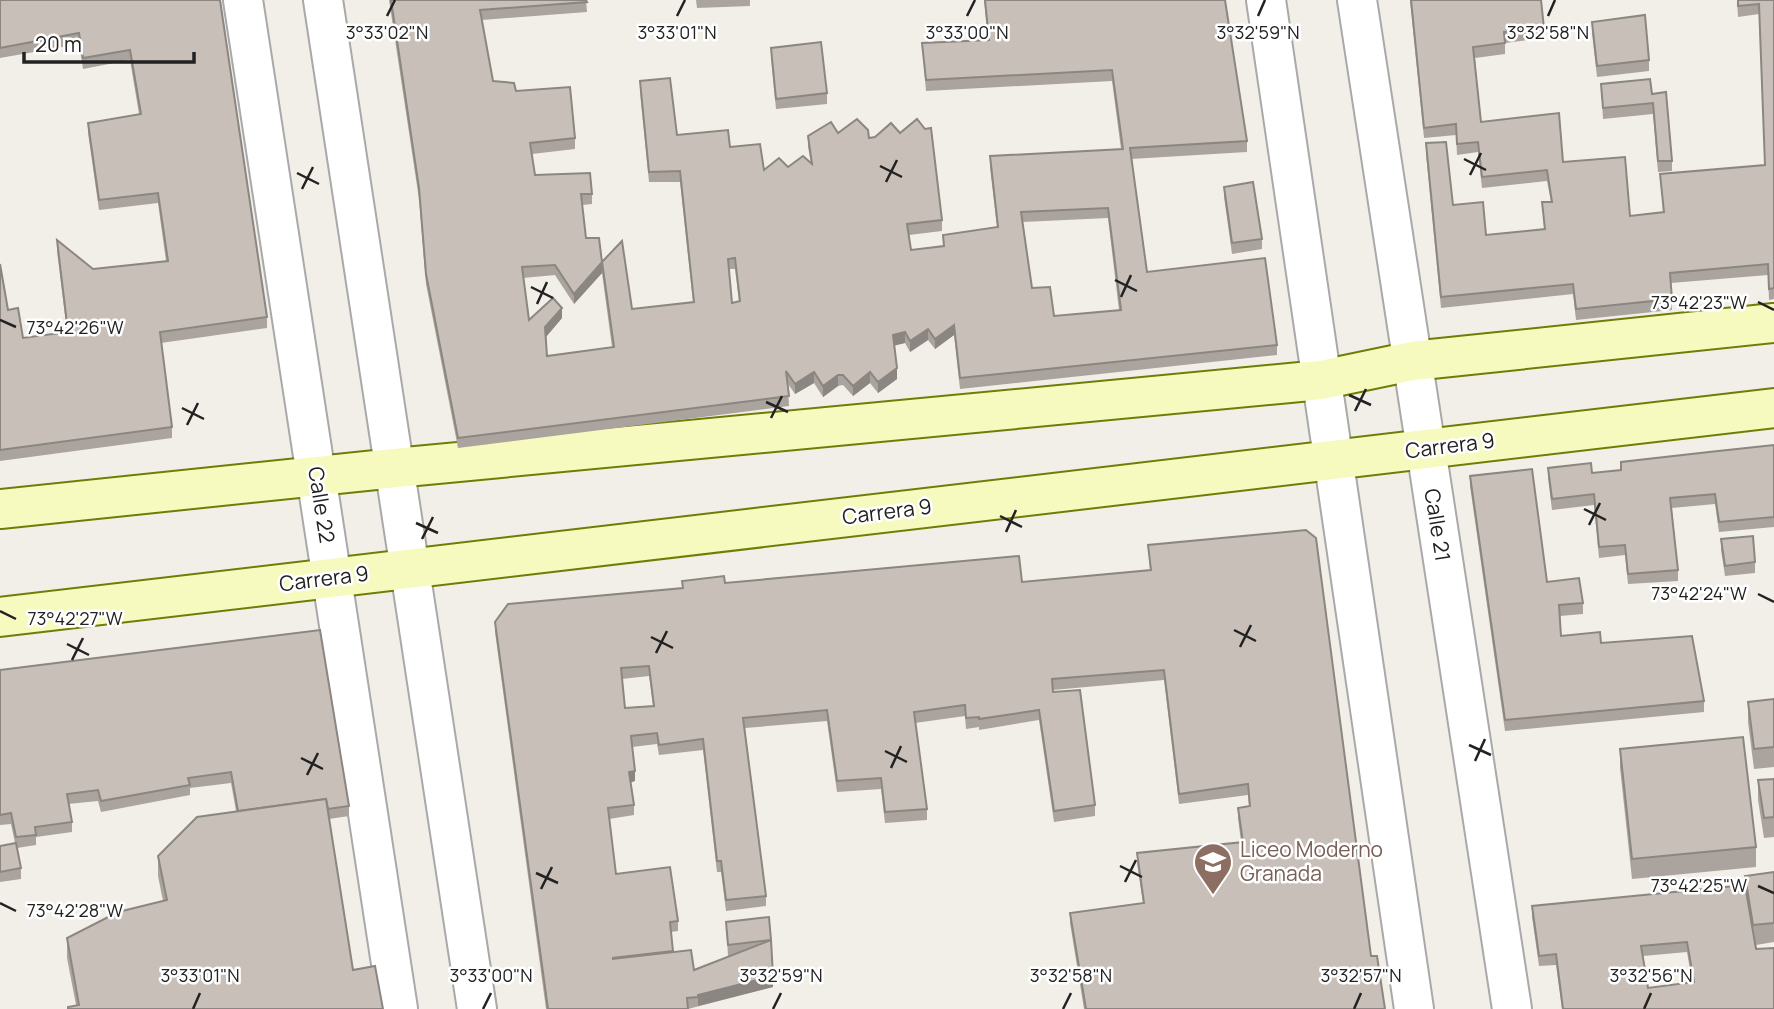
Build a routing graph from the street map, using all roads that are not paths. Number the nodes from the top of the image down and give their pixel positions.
1 (243, 0) edge
2 (323, 0) edge
3 (1266, 0) edge
4 (1357, 0) edge
5 (1774, 323) edge
6 (1412, 361) junction
7 (1321, 380) junction
8 (1774, 408) edge
9 (1426, 449) junction
10 (1334, 460) junction
11 (395, 468) junction
12 (317, 476) junction
13 (0, 509) edge
14 (409, 569) junction
15 (332, 578) junction
16 (0, 617) edge
17 (398, 1009) edge
18 (477, 1009) edge
19 (1414, 1009) edge
20 (1512, 1009) edge

1 - 12 street, Calle 22
2 - 11 street
3 - 7 street
4 - 6 street, Calle 21
5 - 6 street
6 - 7 street
6 - 9 street, Calle 21
7 - 10 street
7 - 11 street
8 - 9 street, Carrera 9
9 - 10 street, Carrera 9
9 - 20 street, Calle 21
10 - 14 street, Carrera 9
10 - 19 street
11 - 12 street
11 - 14 street
12 - 13 street
12 - 15 street, Calle 22
14 - 15 street, Carrera 9
14 - 18 street
15 - 16 street, Carrera 9
15 - 17 street, Calle 22

